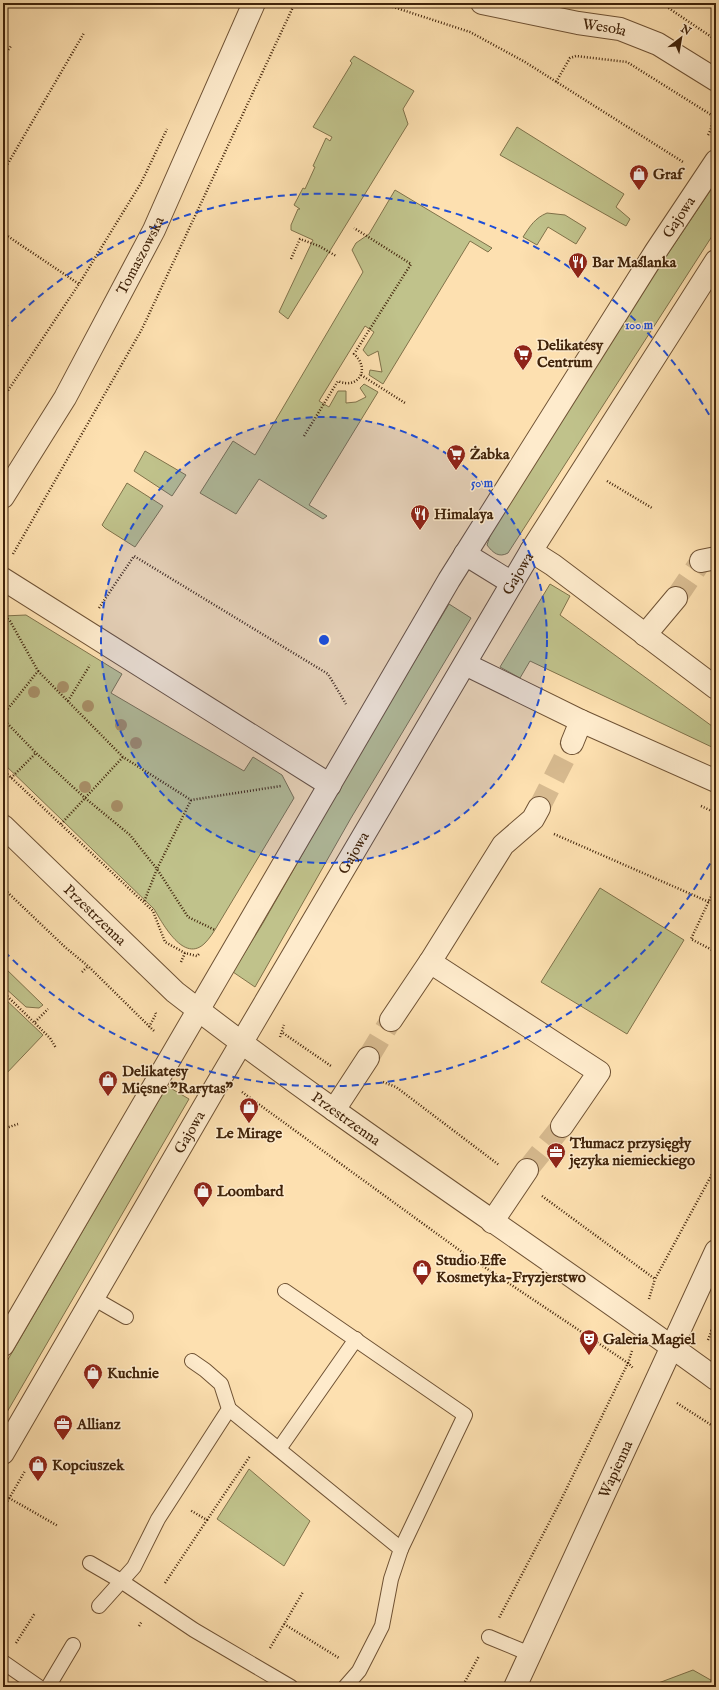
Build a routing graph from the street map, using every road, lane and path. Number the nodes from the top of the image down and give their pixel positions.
1 (48, 3) edge
2 (254, 3) edge
3 (298, 3) edge
4 (381, 3) edge
5 (482, 3) edge
6 (661, 3) edge
7 (45, 7) dead end
8 (84, 33) dead end
9 (716, 40) edge
10 (11, 46) dead end
11 (3, 57) edge
12 (716, 80) edge
13 (556, 82) junction
14 (716, 108) edge
15 (714, 116) junction
16 (168, 126) dead end
17 (705, 140) dead end
18 (716, 161) edge
19 (689, 166) dead end
20 (3, 172) edge
21 (354, 228) dead end
22 (3, 233) edge
23 (336, 256) dead end
24 (291, 259) dead end
25 (716, 261) edge
26 (79, 284) junction
27 (361, 375) junction
28 (3, 398) edge
29 (405, 402) dead end
30 (304, 436) dead end
31 (604, 479) dead end
32 (3, 497) edge
33 (652, 508) dead end
34 (14, 551) dead end
35 (531, 551) junction
36 (465, 554) junction
37 (3, 579) edge
38 (512, 583) junction
39 (676, 598) tunnel mouth
40 (97, 610) dead end
41 (3, 615) edge
42 (645, 635) junction
43 (465, 664) junction
44 (38, 671) junction
45 (716, 688) edge
46 (350, 710) dead end
47 (3, 715) edge
48 (3, 720) edge
49 (582, 721) junction
50 (572, 743) tunnel mouth
51 (36, 753) junction
52 (123, 757) junction
53 (3, 770) edge
54 (311, 774) junction
55 (11, 778) junction
56 (716, 781) edge
57 (330, 785) junction
58 (85, 798) junction
59 (191, 800) junction
60 (539, 808) tunnel mouth
61 (61, 824) junction
62 (3, 826) edge
63 (555, 835) dead end
64 (157, 869) junction
65 (716, 886) edge
66 (3, 888) edge
67 (144, 902) junction
68 (709, 902) junction
69 (220, 933) dead end
70 (204, 951) dead end
71 (716, 952) edge
72 (430, 962) junction
73 (88, 966) junction
74 (82, 972) dead end
75 (3, 992) edge
76 (48, 1009) dead end
77 (198, 1010) junction
78 (391, 1020) tunnel mouth
79 (35, 1022) junction
80 (158, 1035) dead end
81 (242, 1044) junction
82 (56, 1048) dead end
83 (368, 1058) tunnel mouth
84 (242, 1093) dead end
85 (334, 1110) junction
86 (18, 1124) dead end
87 (562, 1126) tunnel mouth
88 (3, 1129) edge
89 (527, 1170) tunnel mouth
90 (492, 1222) junction
91 (716, 1251) edge
92 (285, 1291) dead end
93 (93, 1298) junction
94 (126, 1317) dead end
95 (716, 1323) edge
96 (712, 1330) dead end
97 (356, 1339) junction
98 (3, 1345) edge
99 (672, 1347) junction
100 (192, 1361) dead end
101 (716, 1379) edge
102 (228, 1409) junction
103 (674, 1409) dead end
104 (716, 1428) edge
105 (278, 1449) junction
106 (3, 1453) edge
107 (256, 1460) dead end
108 (9, 1498) dead end
109 (171, 1498) junction
110 (207, 1520) junction
111 (58, 1526) dead end
112 (401, 1549) junction
113 (90, 1563) dead end
114 (121, 1581) junction
115 (303, 1592) dead end
116 (153, 1602) junction
117 (99, 1606) dead end
118 (35, 1613) dead end
119 (284, 1624) junction
120 (489, 1637) junction
121 (73, 1645) dead end
122 (530, 1654) junction
123 (341, 1659) dead end
124 (4, 1662) edge
125 (260, 1668) junction
126 (39, 1687) edge
127 (48, 1687) edge
128 (291, 1687) edge
129 (345, 1687) edge
130 (462, 1687) edge
131 (515, 1687) edge

1 - 7 path
2 - 32 street, Tomaszowska
3 - 34 path
4 - 13 path
5 - 12 street, Wesoła
6 - 9 path
8 - 20 path
10 - 11 path
13 - 15 path
13 - 19 path
14 - 15 path
15 - 17 path
16 - 26 path
18 - 36 street, Gajowa
21 - 27 path
22 - 26 path
23 - 24 path
25 - 35 street, Gajowa
26 - 28 path
27 - 29 path
27 - 30 path
31 - 33 path
35 - 38 street, Gajowa
35 - 42 street
36 - 38 street
36 - 57 street, Gajowa
37 - 54 street
38 - 43 street, Gajowa
39 - 42 street
40 - 46 path
41 - 44 path
42 - 45 street
43 - 49 street
43 - 81 street, Gajowa
44 - 47 path
44 - 52 path
48 - 51 path
49 - 50 street
49 - 56 street
51 - 55 path
51 - 58 path
52 - 58 path
52 - 59 path
53 - 55 path
54 - 57 street
54 - 59 path
55 - 61 path
57 - 77 street, Gajowa
58 - 61 path
58 - 64 path
59 - 64 path
60 - 72 street
61 - 67 path
62 - 77 street, Przestrzenna
63 - 68 path
64 - 67 path
64 - 69 path
65 - 68 path
66 - 73 path
67 - 70 path
68 - 71 path
72 - 78 street
72 - 87 street
73 - 74 path
73 - 80 path
75 - 79 path
76 - 79 path
77 - 81 street, Przestrzenna
77 - 98 street, Gajowa
79 - 82 path
81 - 85 street, Przestrzenna
81 - 93 street, Gajowa
83 - 85 street
84 - 120 path
85 - 90 street, Przestrzenna
86 - 88 path
89 - 90 street
90 - 99 street, Przestrzenna
91 - 99 street, Wapienna
92 - 97 lane
93 - 94 lane
93 - 106 street, Gajowa
95 - 96 path
97 - 105 lane
97 - 112 lane
99 - 101 street, Przestrzenna
99 - 122 street, Wapienna
100 - 102 lane
102 - 105 lane
102 - 109 lane
103 - 104 path
105 - 112 lane
107 - 110 path
108 - 111 path
109 - 110 path
109 - 114 lane
110 - 116 path
112 - 129 lane
113 - 114 lane
114 - 116 lane
114 - 117 lane
115 - 119 path
116 - 125 lane
118 - 124 path
119 - 123 path
119 - 125 path
120 - 122 lane
120 - 130 path
121 - 127 lane
122 - 131 street, Wapienna
124 - 126 lane
125 - 128 lane

